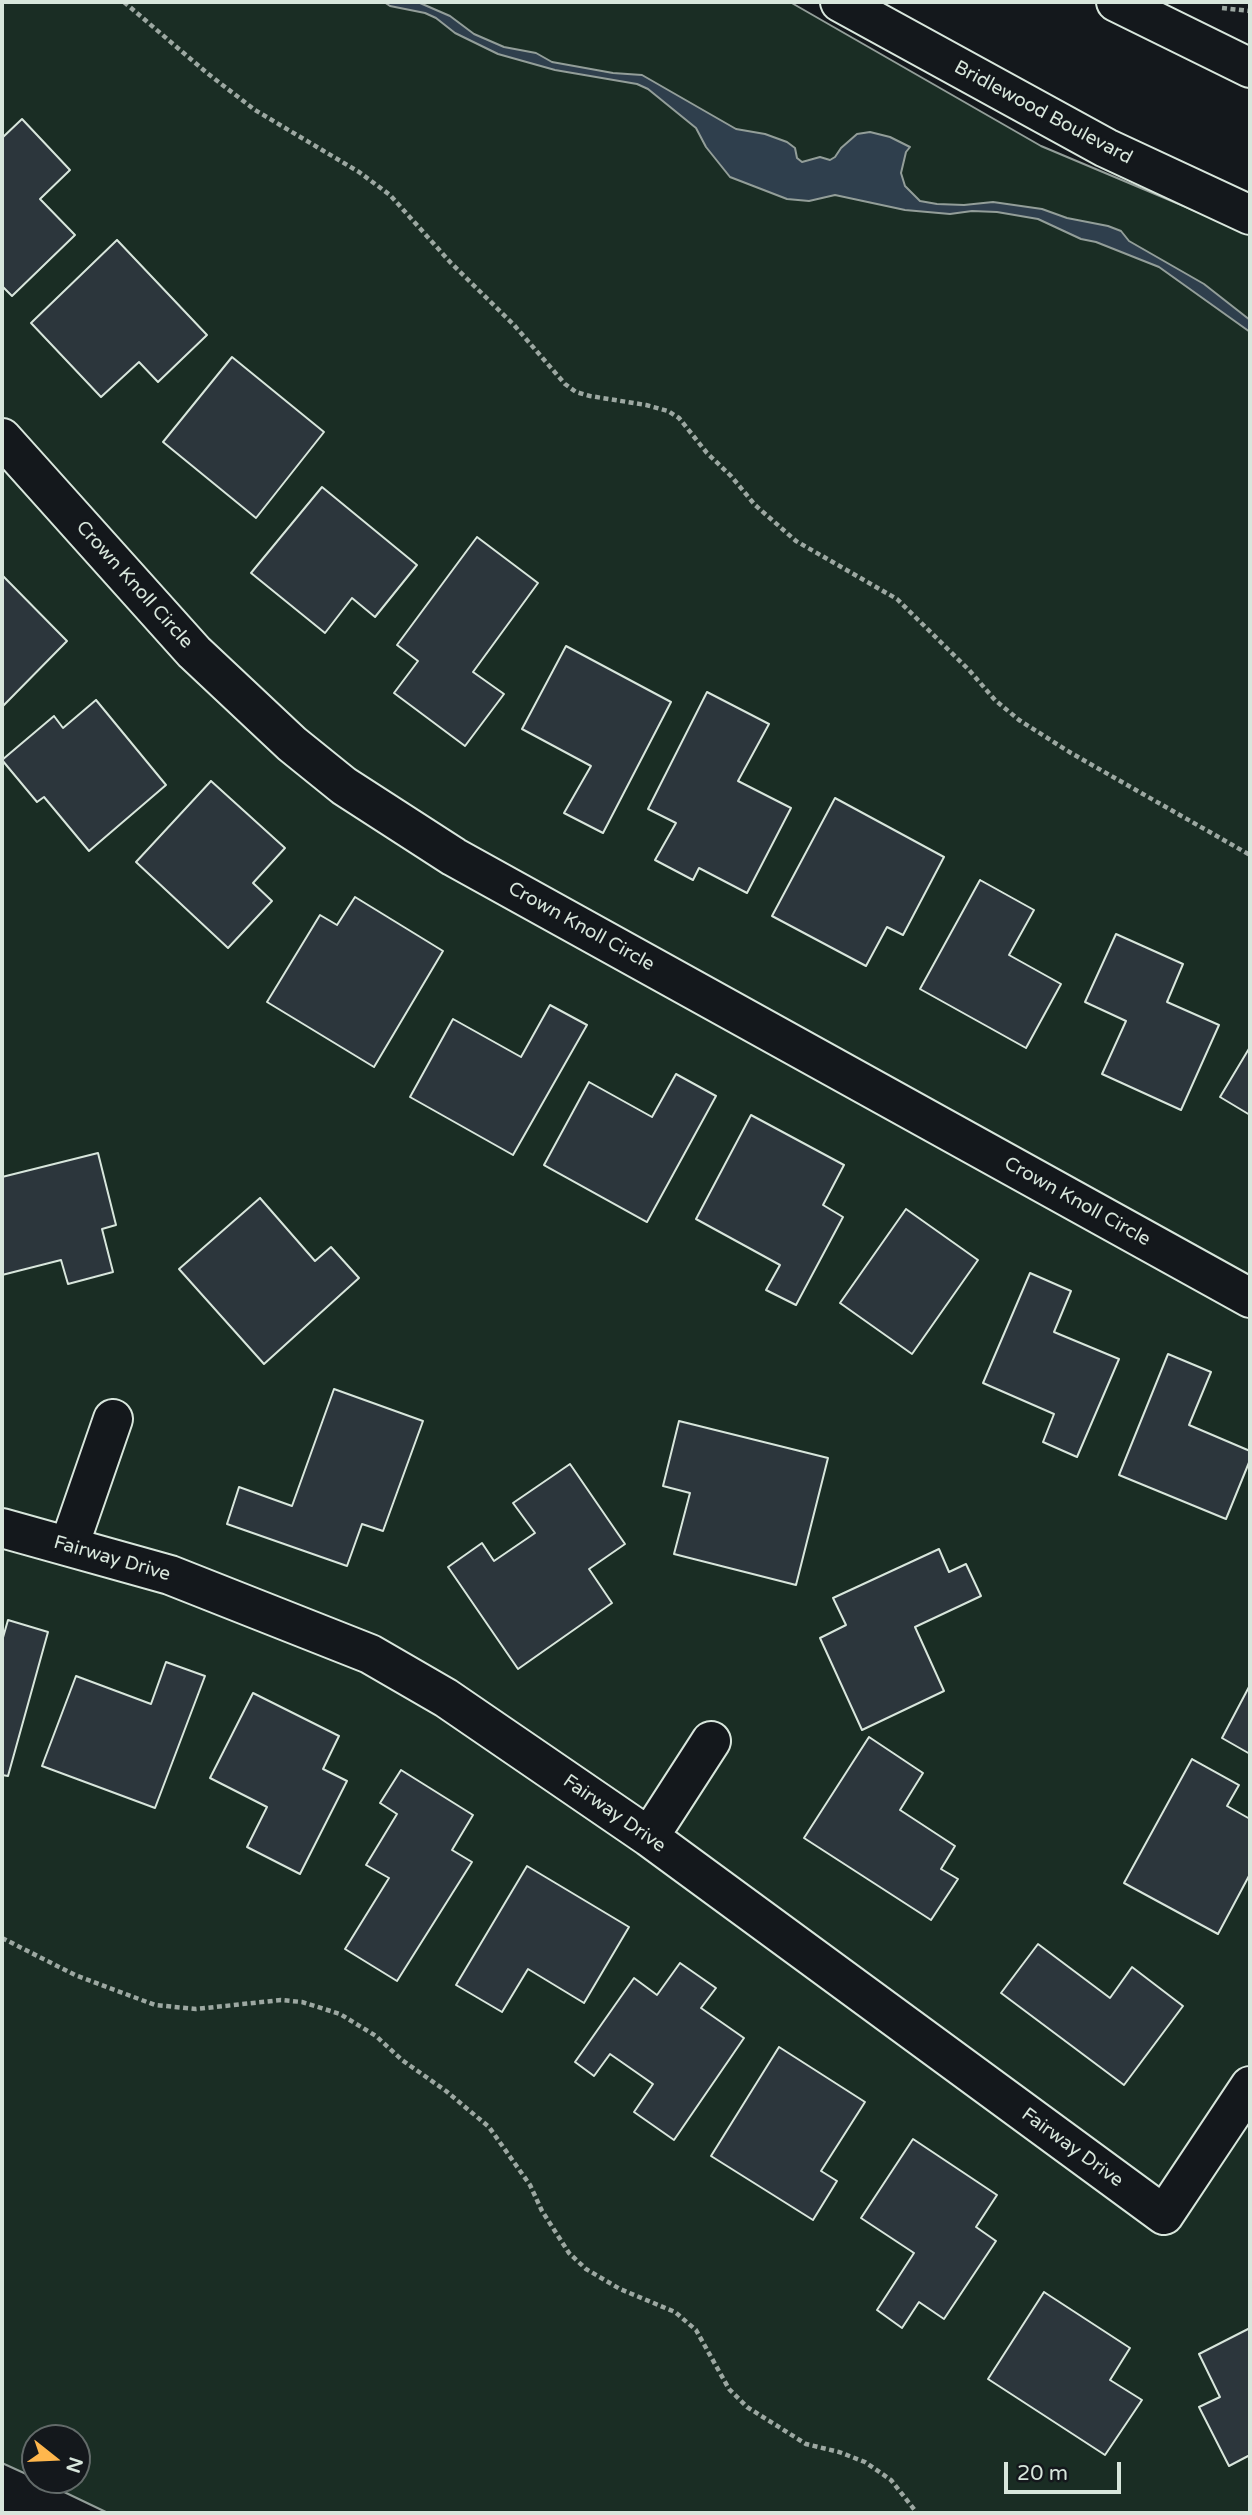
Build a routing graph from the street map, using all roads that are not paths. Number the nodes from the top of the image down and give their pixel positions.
1 (840, 2) edge
2 (1116, 2) edge
3 (1250, 68) edge
4 (1250, 215) edge
5 (2, 438) edge
6 (1250, 1298) edge
7 (113, 1419) dead end
8 (2, 1528) edge
9 (69, 1546) junction
10 (711, 1741) dead end
11 (649, 1838) junction
12 (1250, 2086) edge

1 - 4 street, Bridlewood Boulevard
2 - 3 street
5 - 6 street, Crown Knoll Circle
7 - 9 street
8 - 9 street, Fairway Drive
9 - 11 street, Fairway Drive
10 - 11 street
11 - 12 street, Fairway Drive

